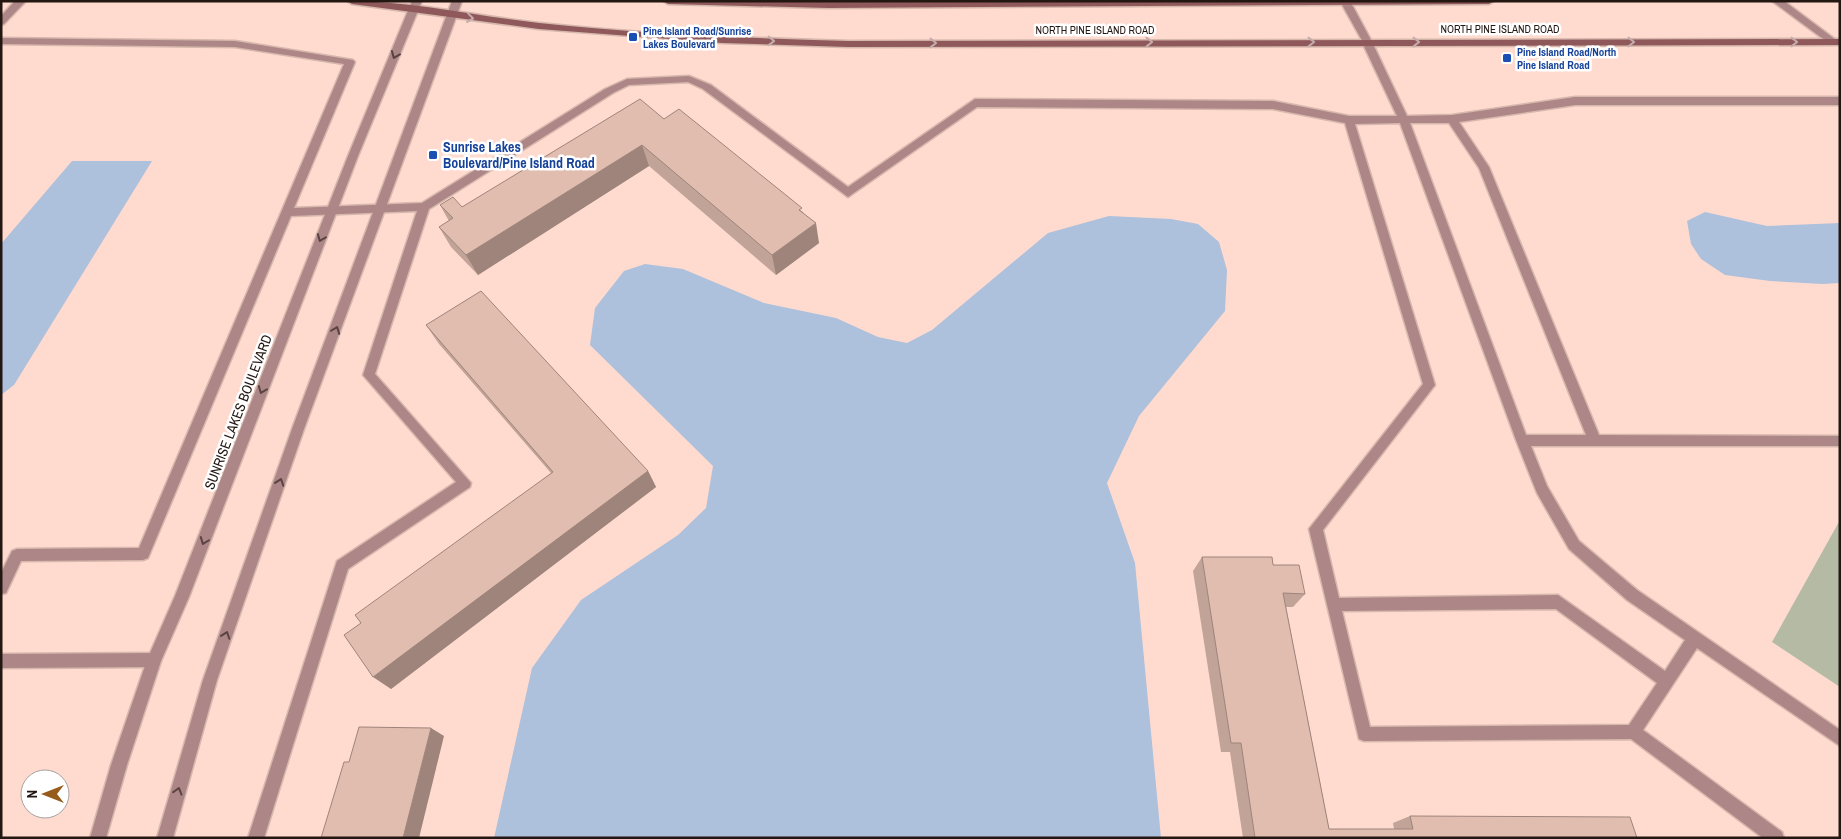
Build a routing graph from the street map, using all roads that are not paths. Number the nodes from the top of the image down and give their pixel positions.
1 (21, 1) edge
2 (352, 1) edge
3 (457, 1) edge
4 (668, 1) edge
5 (1489, 1) edge
6 (1776, 1) edge
7 (1345, 2) edge
8 (415, 6) edge
9 (452, 15) junction
10 (1, 22) edge
11 (1, 41) edge
12 (1368, 42) junction
13 (1836, 42) edge
14 (1840, 101) edge
15 (1452, 119) junction
16 (1349, 120) junction
17 (1404, 121) junction
18 (424, 207) junction
19 (380, 210) junction
20 (332, 211) junction
21 (287, 212) junction
22 (1522, 440) junction
23 (1595, 440) junction
24 (1840, 441) edge
25 (1, 588) edge
26 (1334, 605) junction
27 (1695, 638) junction
28 (154, 660) junction
29 (1, 661) edge
30 (1667, 681) junction
31 (1632, 732) junction
32 (1840, 739) edge
33 (98, 838) edge
34 (165, 838) edge
35 (256, 838) edge
36 (1776, 838) edge

1 - 10 street
2 - 8 main road, NORTH PINE ISLAND ROAD
3 - 9 street
4 - 7 main road, NORTH PINE ISLAND ROAD
5 - 7 main road, NORTH PINE ISLAND ROAD
6 - 13 street
7 - 12 street
8 - 9 main road, NORTH PINE ISLAND ROAD
8 -> 20 street, SUNRISE LAKES BOULEVARD
9 -> 12 main road, NORTH PINE ISLAND ROAD
9 - 19 street
11 - 21 street
12 -> 13 main road, NORTH PINE ISLAND ROAD
12 - 17 street
14 - 15 street
15 - 17 street
15 - 23 street
16 - 17 street
16 - 18 street
16 - 26 street
17 - 22 street
18 - 19 street
18 - 35 street
19 - 20 street
34 -> 19 street
20 - 21 street
20 -> 28 street, SUNRISE LAKES BOULEVARD
21 - 25 street
22 - 23 street
22 - 27 street
23 - 24 street
26 - 30 street
26 - 31 street
27 - 30 street
27 - 32 street
28 - 29 street
28 - 33 street, SUNRISE LAKES BOULEVARD
30 - 31 street
31 - 36 street

